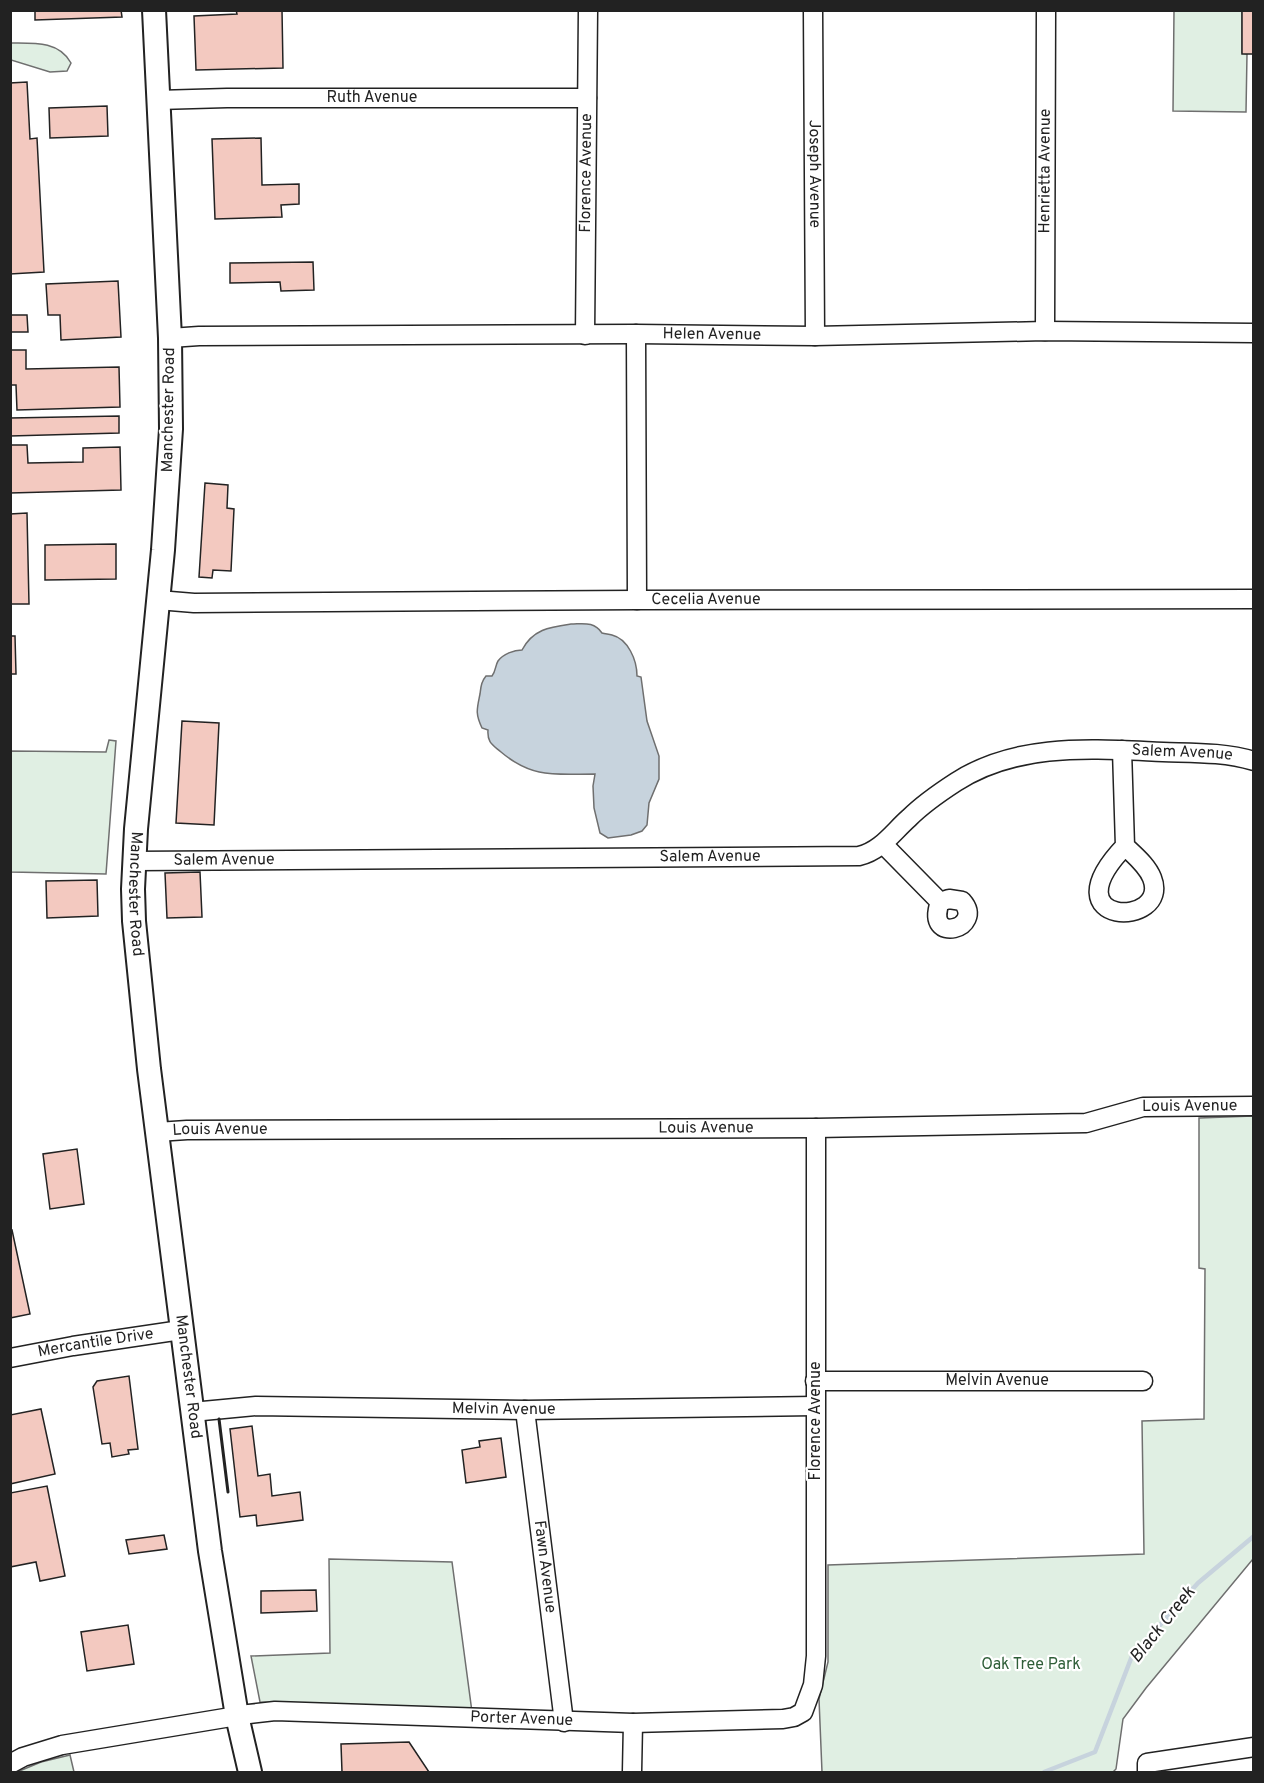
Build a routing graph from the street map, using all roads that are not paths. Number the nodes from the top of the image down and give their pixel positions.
1 (154, 10) edge
2 (588, 10) edge
3 (813, 10) edge
4 (1046, 10) edge
5 (587, 98) junction
6 (158, 100) junction
7 (1046, 331) junction
8 (1254, 333) edge
9 (636, 334) junction
10 (585, 335) junction
11 (815, 336) junction
12 (170, 338) junction
13 (1254, 599) edge
14 (158, 600) junction
15 (637, 600) junction
16 (1122, 750) junction
17 (1254, 762) edge
18 (883, 844) junction
19 (1125, 846) dead end
20 (134, 861) junction
21 (940, 902) dead end
22 (1254, 1106) edge
23 (816, 1128) junction
24 (157, 1132) junction
25 (181, 1329) junction
26 (10, 1358) edge
27 (815, 1381) junction
28 (1143, 1381) dead end
29 (815, 1406) junction
30 (525, 1410) junction
31 (192, 1412) junction
32 (803, 1712) joint
33 (237, 1716) junction
34 (564, 1722) junction
35 (633, 1723) junction
36 (1254, 1747) edge
37 (10, 1764) edge
38 (250, 1773) edge
39 (632, 1773) edge
40 (1147, 1773) edge

1 - 6 main road, Manchester Road
2 - 5 street, Florence Avenue
3 - 11 street, Joseph Avenue
4 - 7 street, Henrietta Avenue
5 - 6 street, Ruth Avenue
5 - 10 street, Florence Avenue
6 - 12 main road, Manchester Road
7 - 8 street, Helen Avenue
7 - 11 street, Helen Avenue
9 - 10 street, Helen Avenue
9 - 11 street, Helen Avenue
9 - 15 street
10 - 12 street, Helen Avenue
12 - 14 main road, Manchester Road
13 - 15 street, Cecelia Avenue
14 - 15 street, Cecelia Avenue
14 - 20 main road, Manchester Road
16 - 17 street, Salem Avenue
16 - 18 street, Salem Avenue
16 - 19 street
18 - 20 street, Salem Avenue
18 - 21 street
20 - 24 main road, Manchester Road
22 - 23 street, Louis Avenue
23 - 24 street, Louis Avenue
23 - 27 street, Florence Avenue
24 - 25 main road, Manchester Road
25 - 26 street, Mercantile Drive
25 - 31 main road, Manchester Road
27 - 28 street, Melvin Avenue
27 - 29 street, Florence Avenue
29 - 30 street, Melvin Avenue
29 - 32 street, Florence Avenue
30 - 31 street, Melvin Avenue
30 - 34 street, Fawn Avenue
31 - 33 main road, Manchester Road
32 - 35 street, Porter Avenue
33 - 34 street, Porter Avenue
33 - 37 street, Porter Avenue
33 - 38 main road, Manchester Road
34 - 35 street, Porter Avenue
35 - 39 street
36 - 40 street

